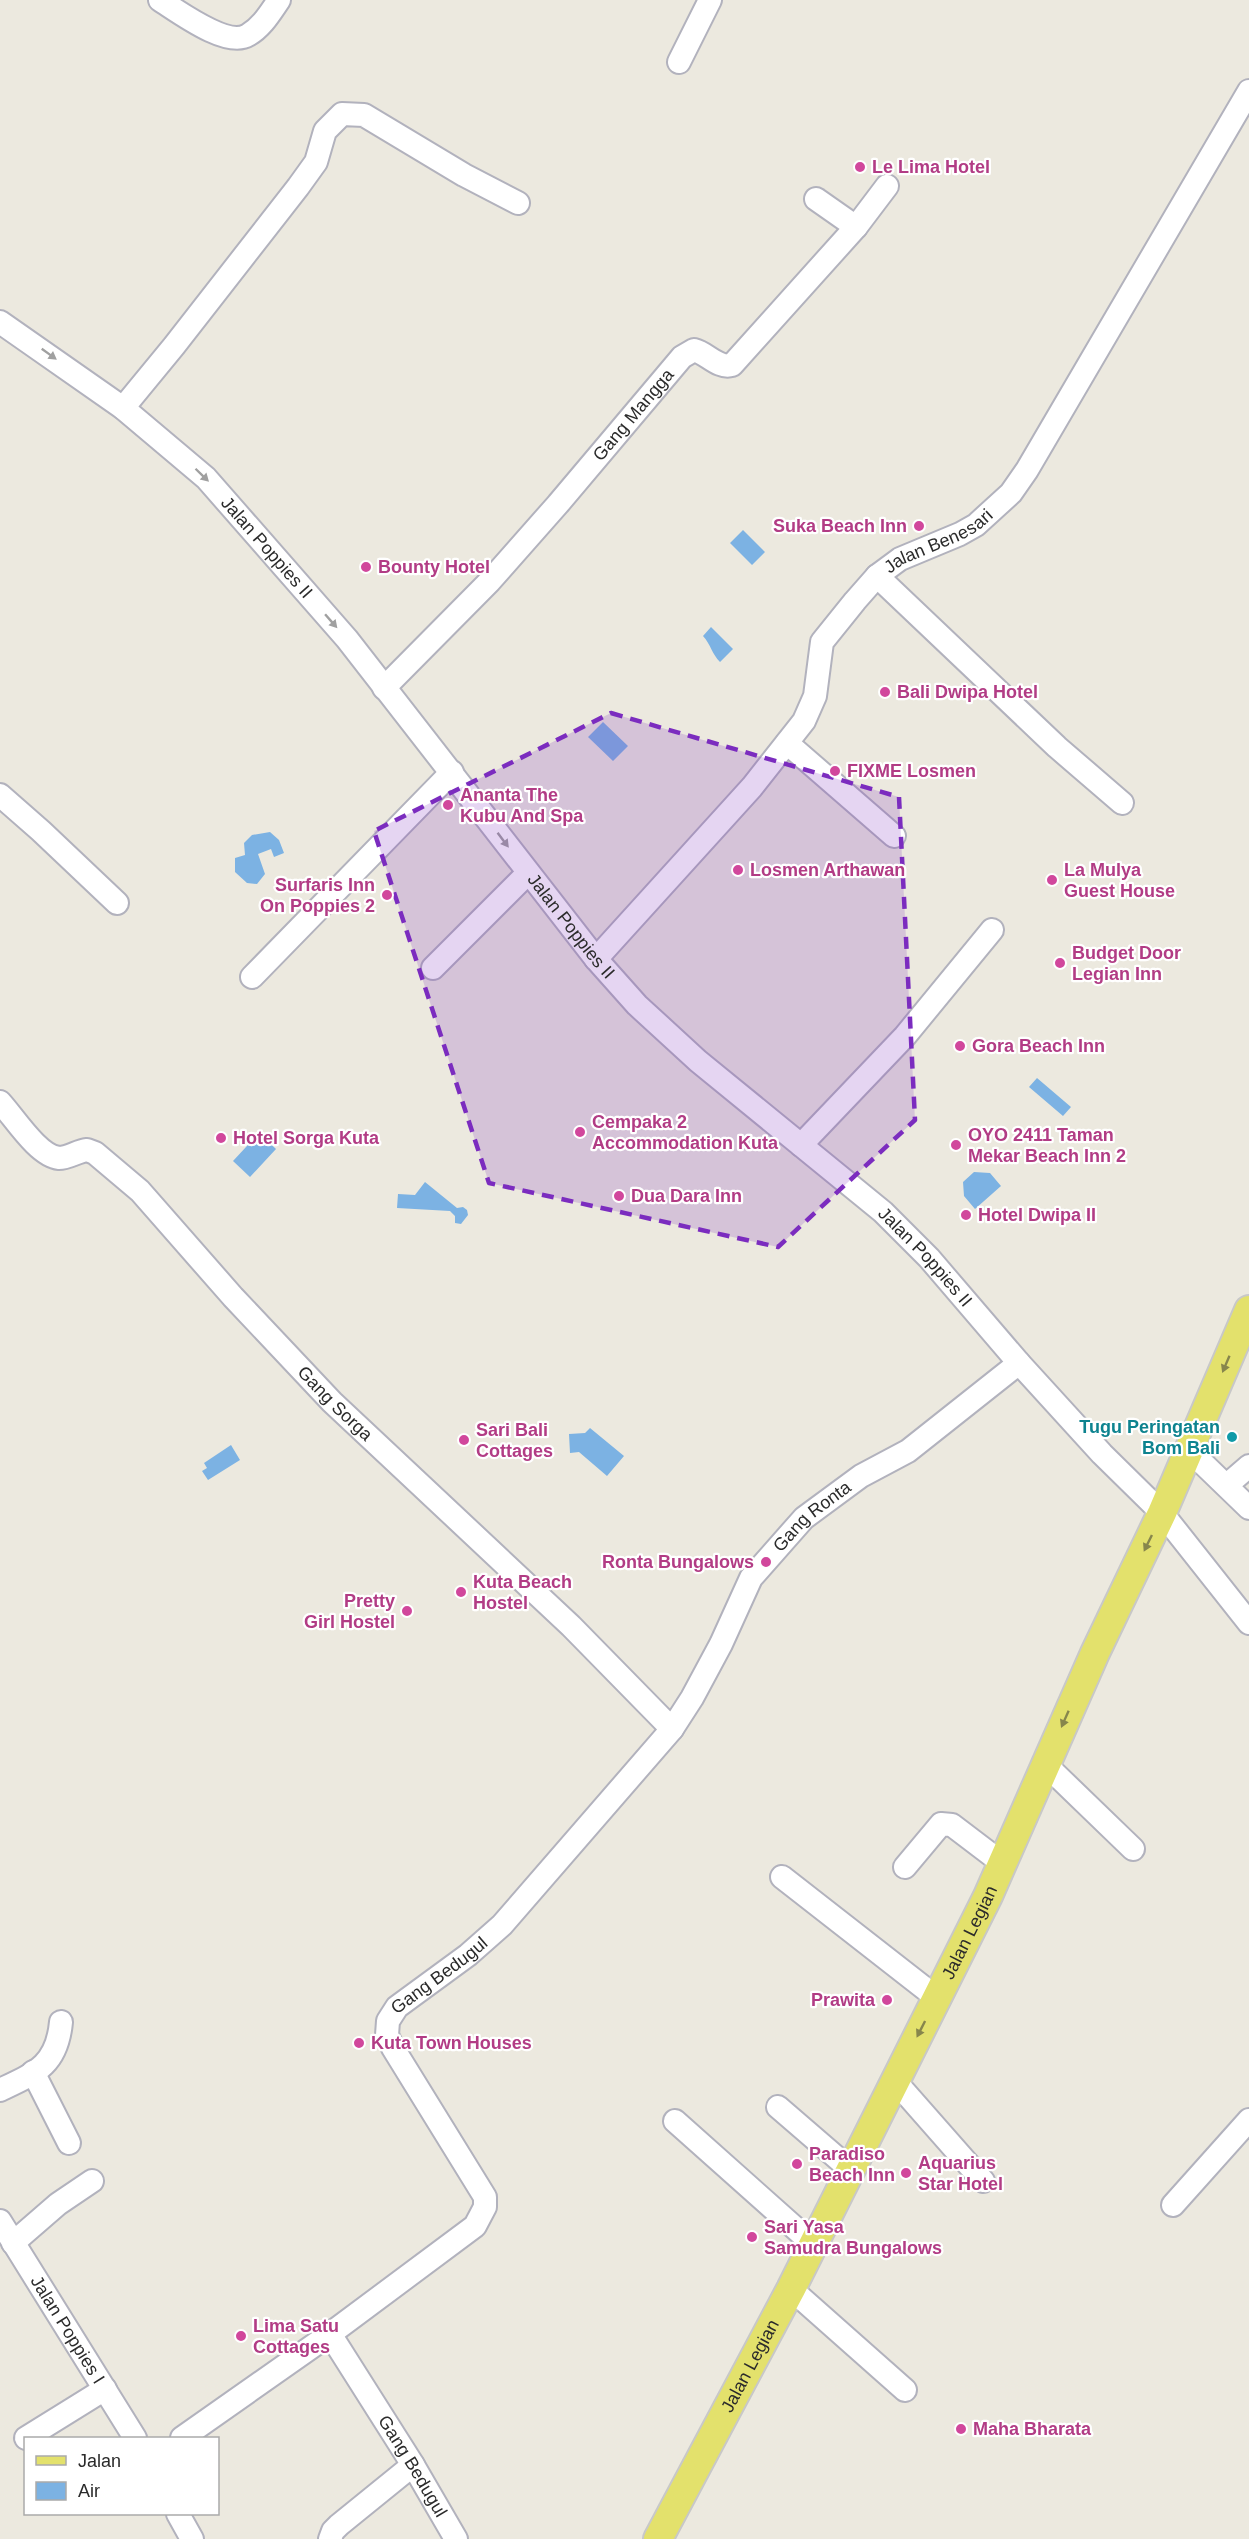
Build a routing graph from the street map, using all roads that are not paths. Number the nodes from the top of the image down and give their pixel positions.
1 (160, 0) edge
2 (279, 0) edge
3 (710, 0) edge
4 (679, 62) dead end
5 (1249, 91) edge
6 (887, 186) dead end
7 (816, 200) dead end
8 (518, 203) dead end
9 (856, 228) junction
10 (0, 322) edge
11 (123, 408) junction
12 (877, 576) junction
13 (384, 688) junction
14 (788, 743) junction
15 (452, 772) junction
16 (0, 795) edge
17 (1122, 804) dead end
18 (894, 836) dead end
19 (528, 873) junction
20 (117, 903) dead end
21 (992, 930) dead end
22 (596, 959) junction
23 (433, 968) dead end
24 (252, 977) dead end
25 (0, 1102) edge
26 (801, 1145) junction
27 (1249, 1310) edge
28 (1019, 1363) junction
29 (1190, 1450) junction
30 (1249, 1466) edge
31 (1227, 1485) junction
32 (1249, 1508) edge
33 (1162, 1513) junction
34 (1249, 1623) edge
35 (672, 1729) junction
36 (1045, 1764) junction
37 (1133, 1849) dead end
38 (1002, 1863) junction
39 (905, 1867) dead end
40 (782, 1877) dead end
41 (937, 1998) junction
42 (61, 2022) dead end
43 (33, 2072) junction
44 (895, 2081) junction
45 (0, 2090) edge
46 (778, 2107) dead end
47 (1249, 2120) edge
48 (675, 2121) dead end
49 (69, 2143) dead end
50 (851, 2170) junction
51 (92, 2181) dead end
52 (983, 2181) dead end
53 (1173, 2205) dead end
54 (0, 2221) edge
55 (12, 2243) junction
56 (813, 2244) junction
57 (791, 2289) junction
58 (330, 2334) junction
59 (105, 2389) junction
60 (905, 2390) dead end
61 (28, 2437) edge
62 (134, 2437) edge
63 (185, 2437) edge
64 (413, 2465) junction
65 (179, 2515) edge
66 (192, 2539) edge
67 (330, 2539) edge
68 (456, 2539) edge
69 (658, 2539) edge

1 - 2 street
3 - 4 street
5 - 12 street, Jalan Benesari
6 - 9 street, Gang Mangga
7 - 9 street
8 - 11 street
9 - 13 street, Gang Mangga
10 -> 11 street, Jalan Poppies II
11 -> 13 street, Jalan Poppies II
12 - 14 street, Jalan Benesari
12 - 17 street
13 - 15 street, Jalan Poppies II
14 - 18 street
14 - 22 street, Jalan Benesari
15 -> 19 street, Jalan Poppies II
15 - 24 street
16 - 20 street
19 - 22 street, Jalan Poppies II
19 - 23 street
21 - 26 street
22 - 26 street, Jalan Poppies II
25 - 35 street, Gang Sorga
26 - 28 street, Jalan Poppies II
27 -> 29 main road, Jalan Legian
28 - 33 street, Jalan Poppies II
28 - 35 street, Gang Ronta
29 - 31 street
29 - 33 main road, Jalan Legian
30 - 31 street
31 - 32 street
33 - 34 street, Jalan Poppies II
33 -> 36 main road, Jalan Legian
35 - 58 street, Gang Bedugul
36 - 37 street
36 - 38 main road, Jalan Legian
38 - 39 street
38 - 41 main road, Jalan Legian
40 - 41 street
41 -> 44 main road, Jalan Legian
42 - 43 street
43 - 45 street
43 - 49 street
44 - 50 main road, Jalan Legian
44 - 52 street
46 - 50 street
47 - 53 street
48 - 56 street
50 - 56 main road, Jalan Legian
51 - 55 street
54 - 55 street, Jalan Poppies I
55 - 59 street, Jalan Poppies I
56 - 57 main road, Jalan Legian
57 - 60 street
57 - 69 main road, Jalan Legian
58 - 63 street, Gang Bedugul
58 - 64 street, Gang Bedugul
59 - 61 street
59 - 62 street, Jalan Poppies I
64 - 67 street
64 - 68 street, Gang Bedugul
65 - 66 street

